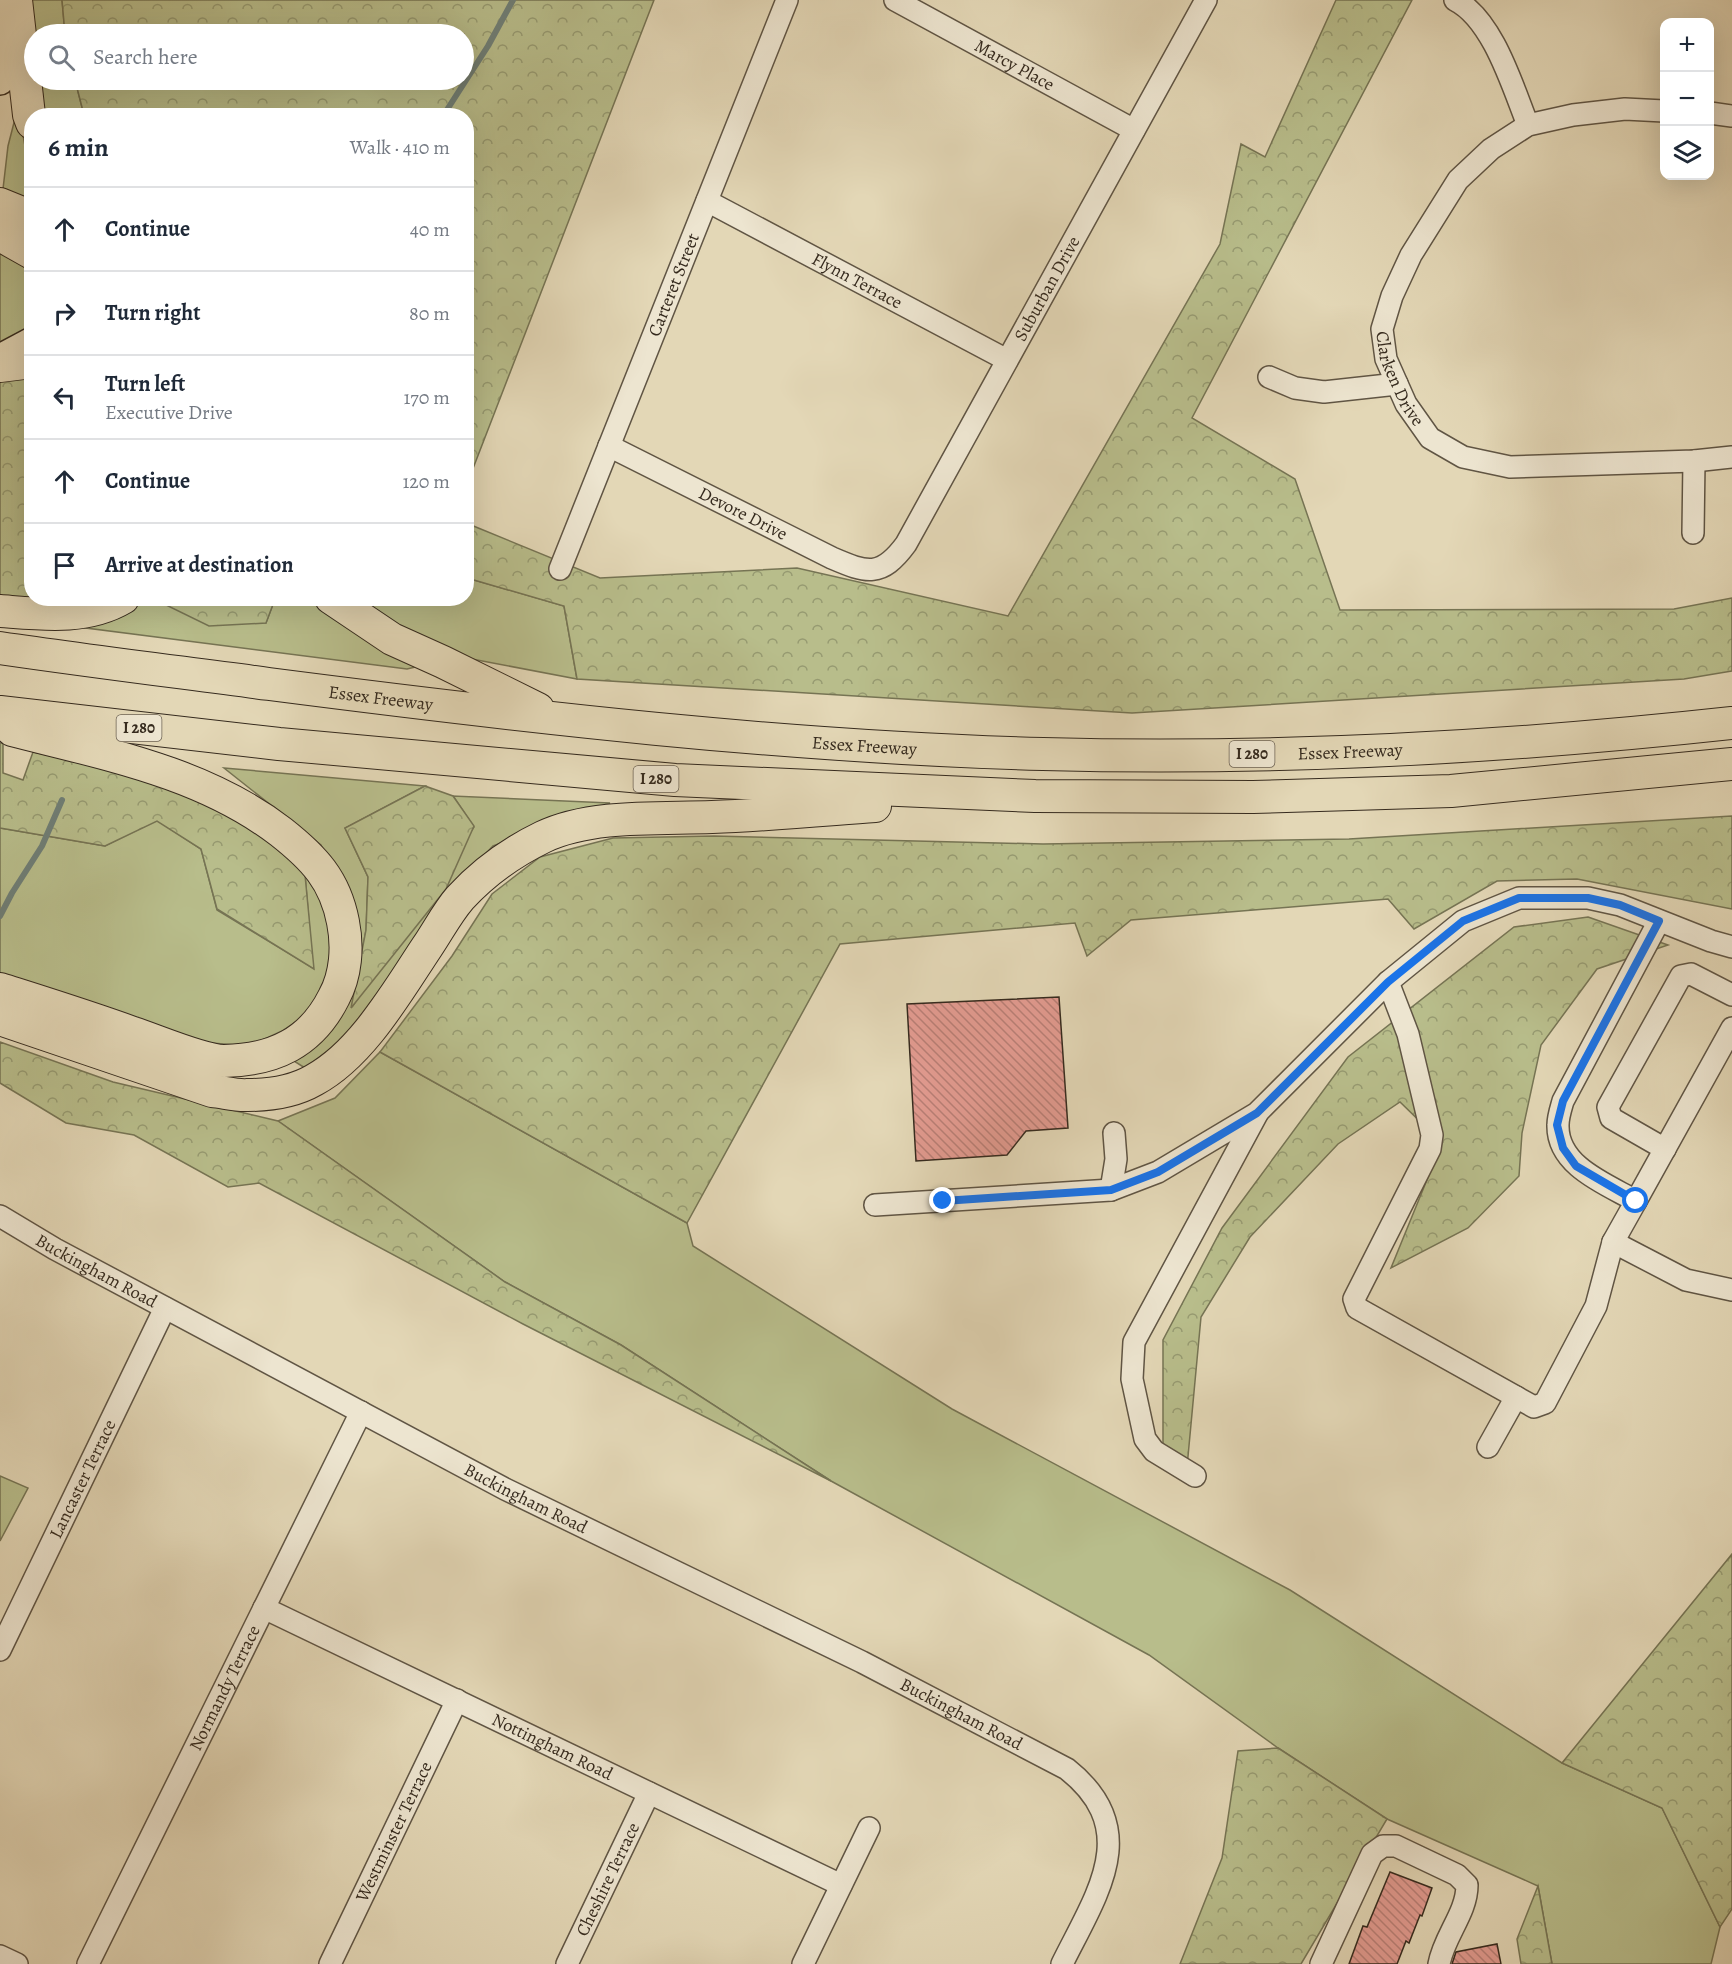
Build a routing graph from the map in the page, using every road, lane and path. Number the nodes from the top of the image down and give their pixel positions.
1 (11, 0) edge
2 (16, 0) edge
3 (787, 0) edge
4 (895, 0) edge
5 (1206, 0) edge
6 (1455, 0) edge
7 (24, 77) edge
8 (0, 81) edge
9 (25, 90) edge
10 (27, 108) edge
11 (1660, 111) edge
12 (1714, 114) edge
13 (1732, 116) edge
14 (1528, 125) junction
15 (1134, 130) junction
16 (707, 201) junction
17 (0, 204) edge
18 (24, 214) edge
19 (0, 235) edge
20 (24, 249) edge
21 (24, 345) edge
22 (0, 358) edge
23 (1007, 360) junction
24 (24, 363) edge
25 (0, 366) edge
26 (1269, 377) dead end
27 (1397, 384) junction
28 (609, 446) junction
29 (1732, 458) edge
30 (1694, 461) junction
31 (1693, 533) dead end
32 (879, 568) joint
33 (560, 569) dead end
34 (111, 606) edge
35 (343, 606) edge
36 (0, 611) edge
37 (0, 648) edge
38 (0, 712) edge
39 (558, 719) junction
40 (1732, 723) edge
41 (0, 726) edge
42 (1732, 764) edge
43 (1035, 796) junction
44 (1659, 921) junction
45 (1732, 947) edge
46 (1388, 982) junction
47 (0, 989) edge
48 (1732, 995) edge
49 (0, 1019) edge
50 (1732, 1028) edge
51 (1257, 1113) junction
52 (1114, 1133) dead end
53 (1665, 1149) junction
54 (1111, 1190) junction
55 (1636, 1201) junction
56 (875, 1205) dead end
57 (0, 1216) edge
58 (1613, 1242) junction
59 (1731, 1287) edge
60 (165, 1308) junction
61 (1516, 1397) junction
62 (361, 1412) junction
63 (1488, 1447) dead end
64 (1195, 1476) dead end
65 (264, 1608) junction
66 (0, 1650) edge
67 (457, 1700) junction
68 (649, 1793) junction
69 (869, 1828) dead end
70 (841, 1886) junction
71 (0, 1956) edge
72 (17, 1964) edge
73 (88, 1964) edge
74 (330, 1964) edge
75 (567, 1964) edge
76 (803, 1964) edge
77 (1062, 1964) edge
78 (1321, 1964) edge
79 (1439, 1964) edge

1 - 8 main road
2 - 7 highway
3 - 16 street, Carteret Street
4 - 15 street, Marcy Place
5 - 15 street, Suburban Drive
6 - 14 street
9 - 10 highway
11 - 14 street, Clarken Drive
12 - 13 street
14 - 27 street, Clarken Drive
15 - 23 street, Suburban Drive
16 - 23 street, Flynn Terrace
16 - 28 street, Carteret Street
17 - 18 highway
19 - 20 highway
21 - 22 main road
23 - 32 street, Suburban Drive
24 - 25 highway
26 - 27 street
27 - 30 street, Clarken Drive
28 - 32 street, Devore Drive
28 - 33 street, Carteret Street
29 - 30 street, Clarken Drive
30 - 31 street
34 - 36 highway
35 - 39 highway
37 - 39 highway, Essex Freeway / I 280
38 - 43 highway, I 280
39 - 40 highway, Essex Freeway / I 280
41 - 47 highway
42 - 43 highway, I 280
43 - 49 highway
44 - 45 street
44 - 46 street
44 - 55 street
46 - 51 street
46 - 61 street
48 - 53 street
50 - 53 street
51 - 54 street
51 - 64 street
52 - 54 street
53 - 55 street
54 - 56 street
55 - 58 street
57 - 60 street, Buckingham Road
58 - 59 street
58 - 61 street
60 - 62 street, Buckingham Road
60 - 66 street, Lancaster Terrace
61 - 63 street
62 - 65 street, Normandy Terrace
62 - 77 street, Buckingham Road
65 - 67 street, Nottingham Road
65 - 73 street, Normandy Terrace
67 - 68 street, Nottingham Road
67 - 74 street, Westminster Terrace
68 - 70 street, Nottingham Road
68 - 75 street, Cheshire Terrace
69 - 70 street
70 - 76 street
71 - 72 street
78 - 79 street

